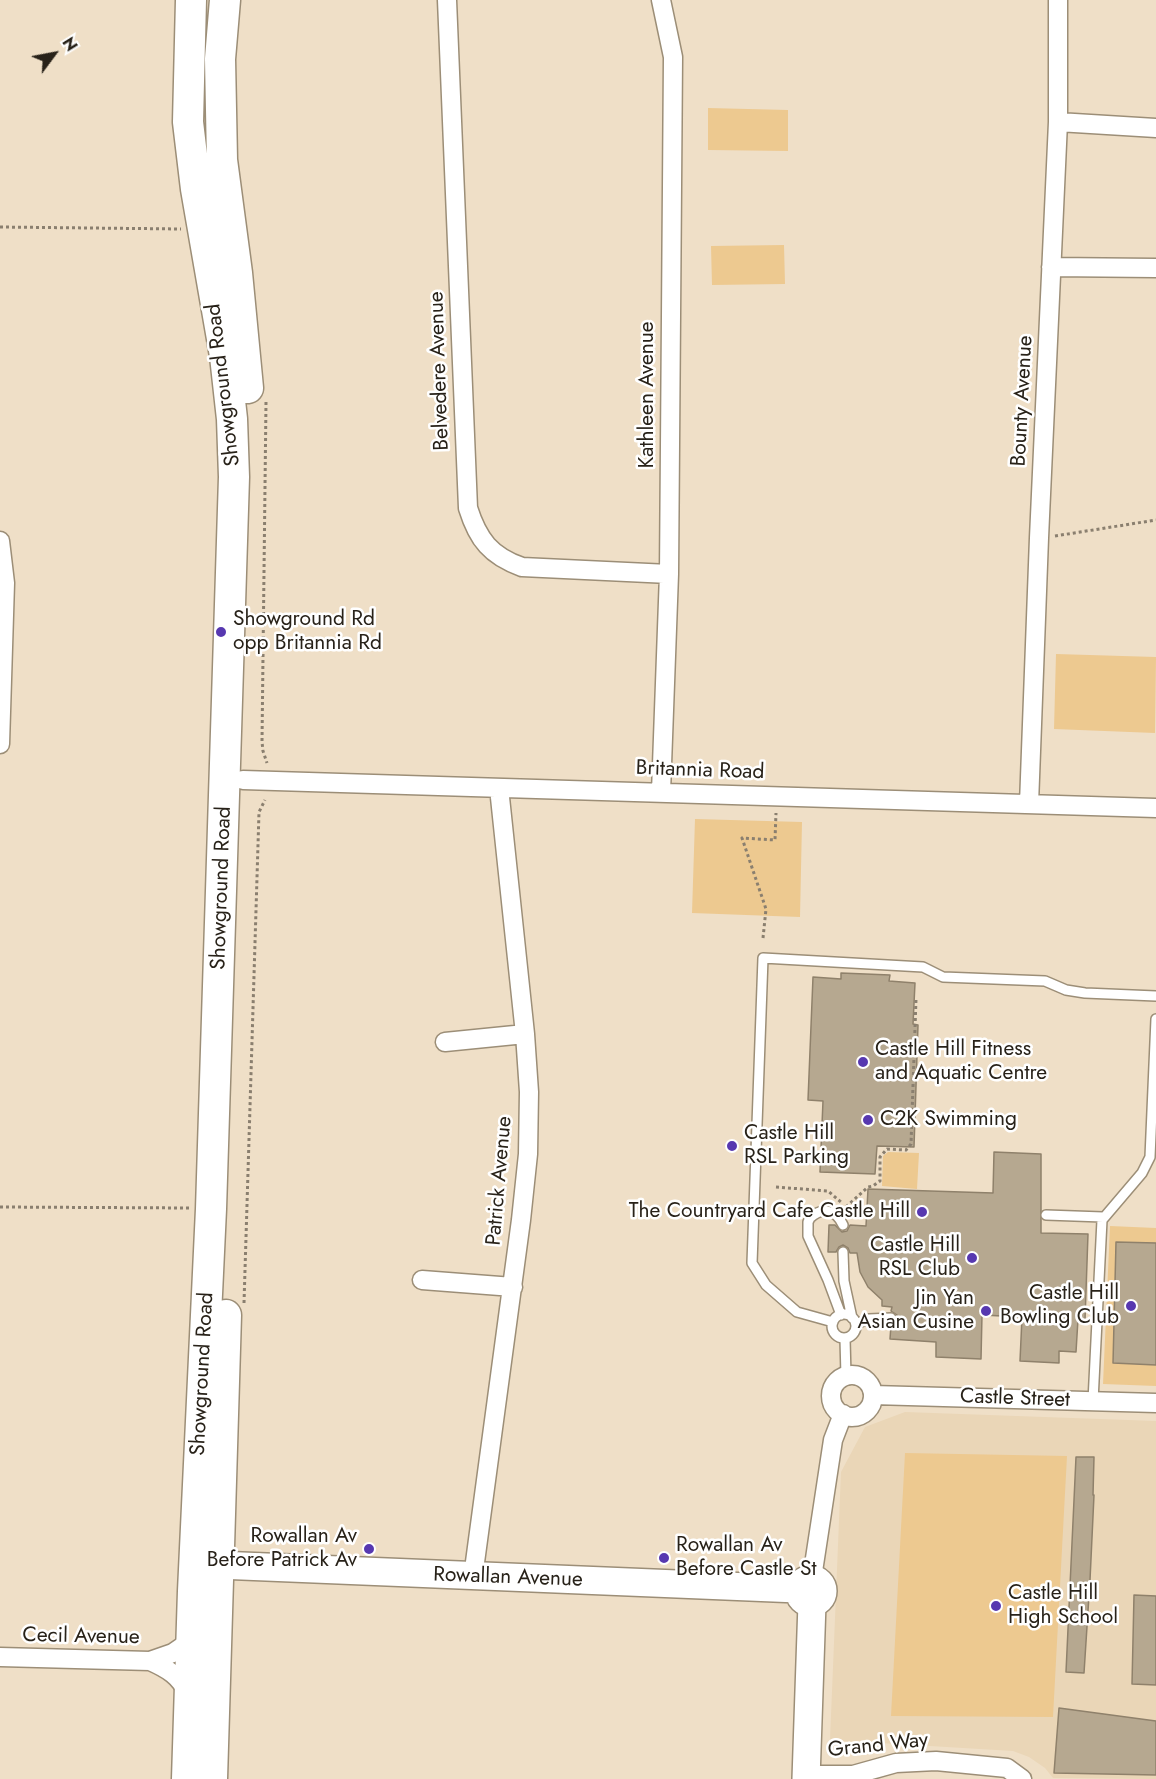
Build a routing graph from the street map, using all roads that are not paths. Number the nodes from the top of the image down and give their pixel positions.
1 (191, 0) edge
2 (225, 0) edge
3 (447, 0) edge
4 (662, 0) edge
5 (1058, 0) edge
6 (1058, 122) junction
7 (1156, 128) edge
8 (1051, 267) junction
9 (1156, 268) edge
10 (0, 541) edge
11 (669, 574) junction
12 (0, 744) edge
13 (243, 780) junction
14 (499, 788) junction
15 (661, 792) junction
16 (1029, 804) junction
17 (1156, 808) edge
18 (1156, 996) edge
19 (1156, 1019) edge
20 (525, 1034) junction
21 (445, 1042) dead end
22 (1046, 1215) dead end
23 (1104, 1217) junction
24 (843, 1225) dead end
25 (843, 1252) dead end
26 (422, 1280) dead end
27 (513, 1287) junction
28 (841, 1315) junction
29 (891, 1318) dead end
30 (854, 1321) junction
31 (833, 1322) junction
32 (845, 1338) junction
33 (846, 1376) junction
34 (873, 1395) junction
35 (1093, 1401) junction
36 (1156, 1403) edge
37 (843, 1414) junction
38 (206, 1565) junction
39 (473, 1577) junction
40 (808, 1590) junction
41 (192, 1640) junction
42 (0, 1657) edge
43 (150, 1661) junction
44 (190, 1701) junction
45 (806, 1777) edge
46 (188, 1779) edge
47 (212, 1779) edge
48 (1022, 1779) edge

1 - 38 main road, Showground Road
2 - 13 main road, Showground Road
3 - 11 street, Belvedere Avenue
4 - 11 street, Kathleen Avenue
5 - 6 street, Bounty Avenue
6 - 7 street
6 - 8 street, Bounty Avenue
8 - 9 street
8 - 16 street, Bounty Avenue
10 - 12 street
11 - 15 street, Kathleen Avenue
13 - 14 street, Britannia Road
13 - 38 main road, Showground Road
14 - 15 street, Britannia Road
14 - 20 street, Patrick Avenue
15 - 16 street, Britannia Road
16 - 17 street, Britannia Road
18 - 31 lane
19 - 23 lane
20 - 21 street
20 - 27 street, Patrick Avenue
22 - 23 lane
23 - 35 lane
24 - 28 lane
25 - 30 lane
26 - 27 street
27 - 39 street, Patrick Avenue
28 - 30 lane
28 - 31 lane
29 - 30 lane
30 - 32 lane
31 - 32 lane
32 - 33 lane
33 - 34 street
33 - 37 street
34 - 35 street, Castle Street
34 - 37 street
35 - 36 street, Castle Street
37 - 40 street
38 - 39 street, Rowallan Avenue
38 - 41 main road, Showground Road
38 - 47 main road, Showground Road
39 - 40 street, Rowallan Avenue
40 - 45 street
41 - 43 street, Cecil Avenue
41 - 44 main road, Showground Road
42 - 43 street, Cecil Avenue
43 - 44 street
44 - 46 main road, Showground Road
45 - 48 street, Grand Way

